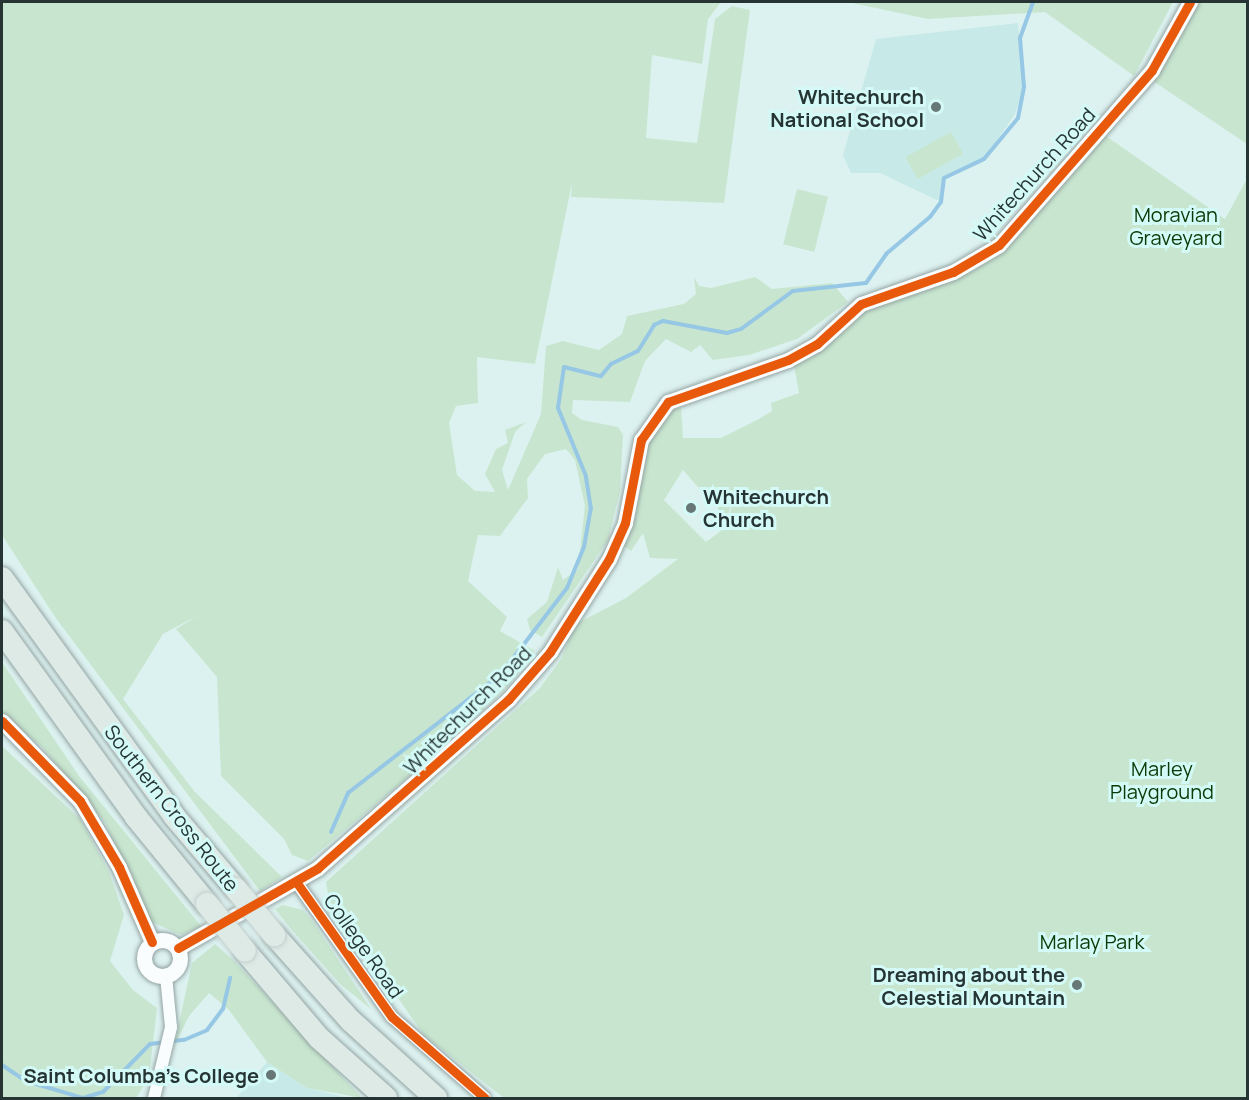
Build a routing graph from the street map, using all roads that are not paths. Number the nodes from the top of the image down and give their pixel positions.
1 (1190, 2) edge
2 (2, 578) edge
3 (2, 631) edge
4 (2, 721) edge
5 (297, 883) junction
6 (152, 942) junction
7 (178, 948) junction
8 (166, 976) junction
9 (154, 1098) edge
10 (386, 1098) edge
11 (436, 1098) edge
12 (485, 1098) edge

1 - 5 street, Whitechurch Road
2 - 11 highway, Southern Cross Route, bridge
3 - 10 highway, Southern Cross Route, bridge
4 - 6 street
5 - 7 street, Whitechurch Road
5 - 12 street, College Road
6 - 7 street
6 - 8 street
7 - 8 street
8 - 9 street

